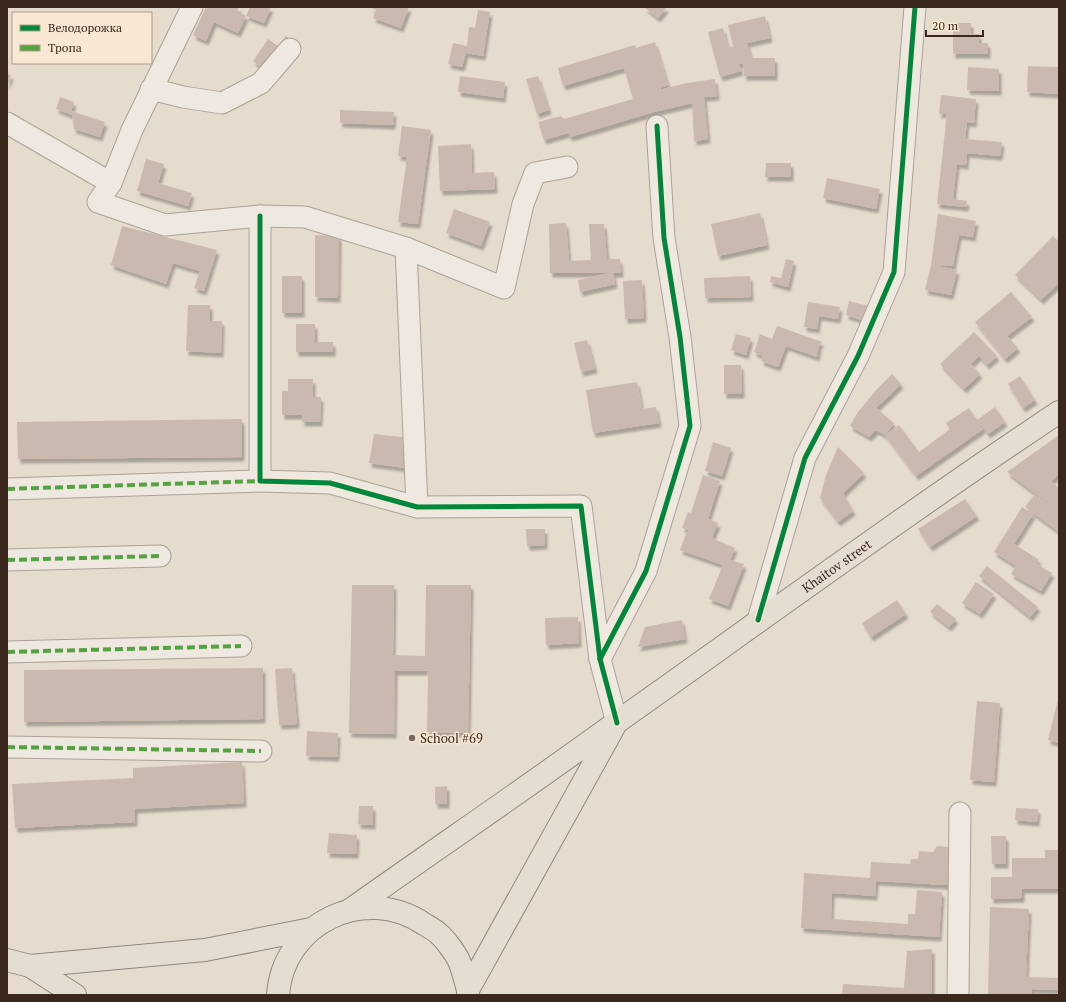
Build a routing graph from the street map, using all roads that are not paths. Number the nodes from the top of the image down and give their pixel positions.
1 (192, 7) edge
2 (915, 7) edge
3 (290, 49) dead end
4 (151, 89) junction
5 (7, 123) edge
6 (657, 126) dead end
7 (567, 167) dead end
8 (111, 183) junction
9 (260, 216) junction
10 (406, 248) junction
11 (1059, 412) edge
12 (260, 481) junction
13 (7, 489) edge
14 (417, 507) junction
15 (160, 556) dead end
16 (7, 560) edge
17 (758, 620) junction
18 (241, 646) dead end
19 (7, 652) edge
20 (600, 659) junction
21 (617, 723) junction
22 (7, 747) edge
23 (261, 751) dead end
24 (960, 813) dead end
25 (350, 910) junction
26 (311, 929) junction
27 (7, 960) edge
28 (30, 966) junction
29 (468, 992) edge
30 (75, 995) edge
31 (278, 995) edge
32 (958, 995) edge

1 - 4 street
2 - 17 street
3 - 4 street
4 - 8 street
5 - 8 street
6 - 20 street
7 - 10 street
8 - 9 street
9 - 10 street
9 - 12 street
10 - 14 street
11 - 17 main road, Khaitov street
12 - 13 street
12 - 14 street
14 - 20 street
15 - 16 street
17 - 21 main road, Khaitov street
18 - 19 street
20 - 21 street
21 - 25 main road, Khaitov street
21 - 29 main road
22 - 23 street
24 - 32 street
25 - 26 main road
25 - 29 main road
26 - 28 main road
26 - 31 main road
27 - 28 main road
28 - 30 main road

